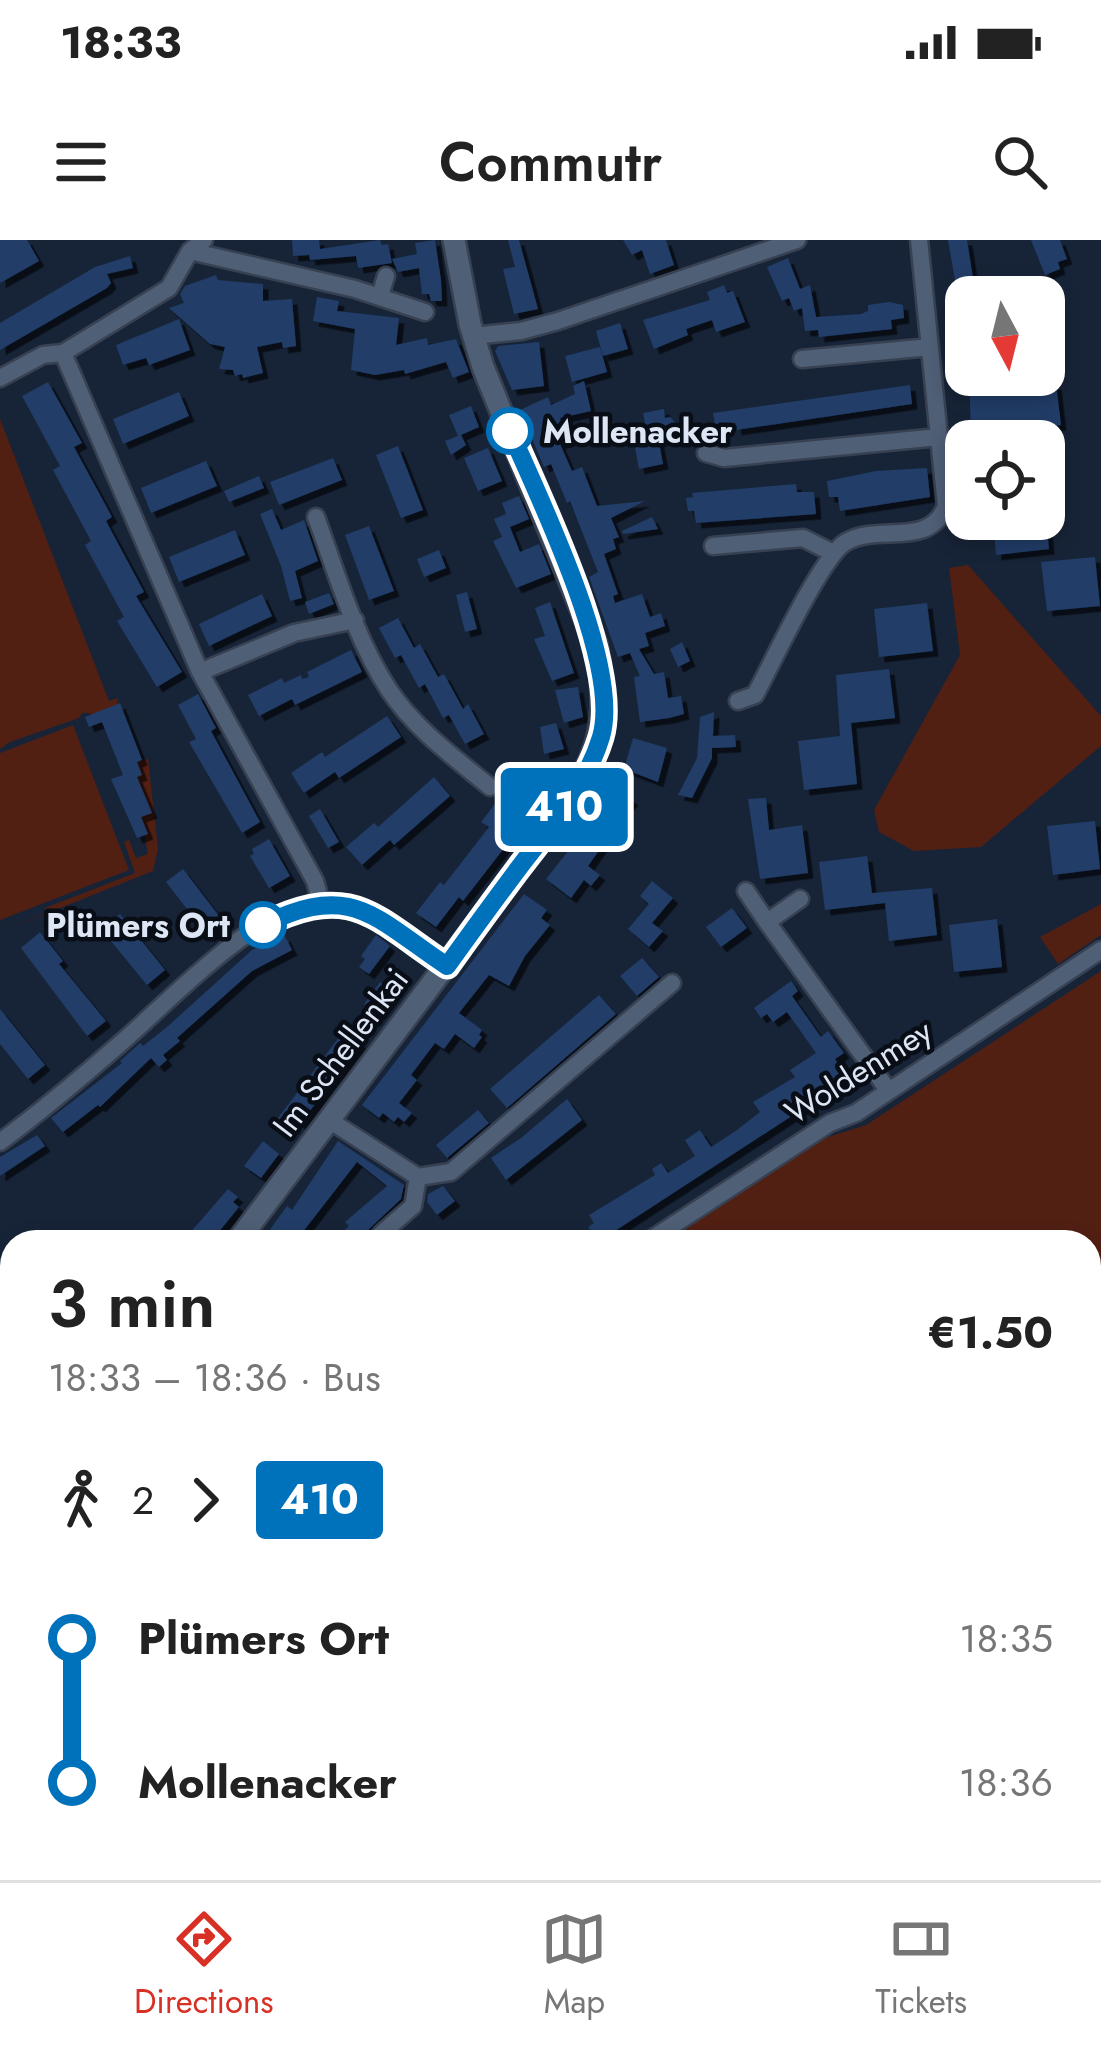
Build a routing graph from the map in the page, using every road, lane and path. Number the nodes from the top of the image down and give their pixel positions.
1 (454, 240) edge
2 (797, 240) edge
3 (919, 240) edge
4 (193, 244) edge
5 (386, 276) dead end
6 (380, 296) junction
7 (425, 313) dead end
8 (473, 336) junction
9 (930, 347) junction
10 (63, 353) junction
11 (802, 359) dead end
12 (0, 378) edge
13 (940, 437) junction
14 (706, 453) dead end
15 (316, 517) dead end
16 (713, 546) dead end
17 (833, 553) junction
18 (355, 620) junction
19 (200, 671) junction
20 (738, 701) dead end
21 (490, 787) dead end
22 (746, 891) dead end
23 (800, 899) dead end
24 (322, 903) junction
25 (767, 922) junction
26 (1101, 950) edge
27 (447, 966) junction
28 (672, 983) dead end
29 (889, 1090) junction
30 (329, 1120) junction
31 (0, 1142) edge
32 (418, 1177) junction
33 (246, 1230) edge
34 (385, 1230) edge
35 (665, 1230) edge

1 - 8 street, Im Schellenkai
2 - 8 street
3 - 9 street
4 - 6 street
4 - 10 street
5 - 6 street
6 - 7 street
8 - 27 street, Im Schellenkai
9 - 11 street
9 - 13 street
10 - 12 street
10 - 19 street
13 - 14 street
13 - 17 street
15 - 18 street
16 - 17 street
17 - 20 street
18 - 19 street
18 - 21 street
19 - 24 street
22 - 25 street
23 - 25 street
24 - 27 street
24 - 31 street
25 - 29 street
26 - 29 street, Woldenmey
27 - 30 street, Im Schellenkai
28 - 32 street
29 - 35 street, Woldenmey
30 - 32 street
30 - 33 street, Im Schellenkai
32 - 34 street

